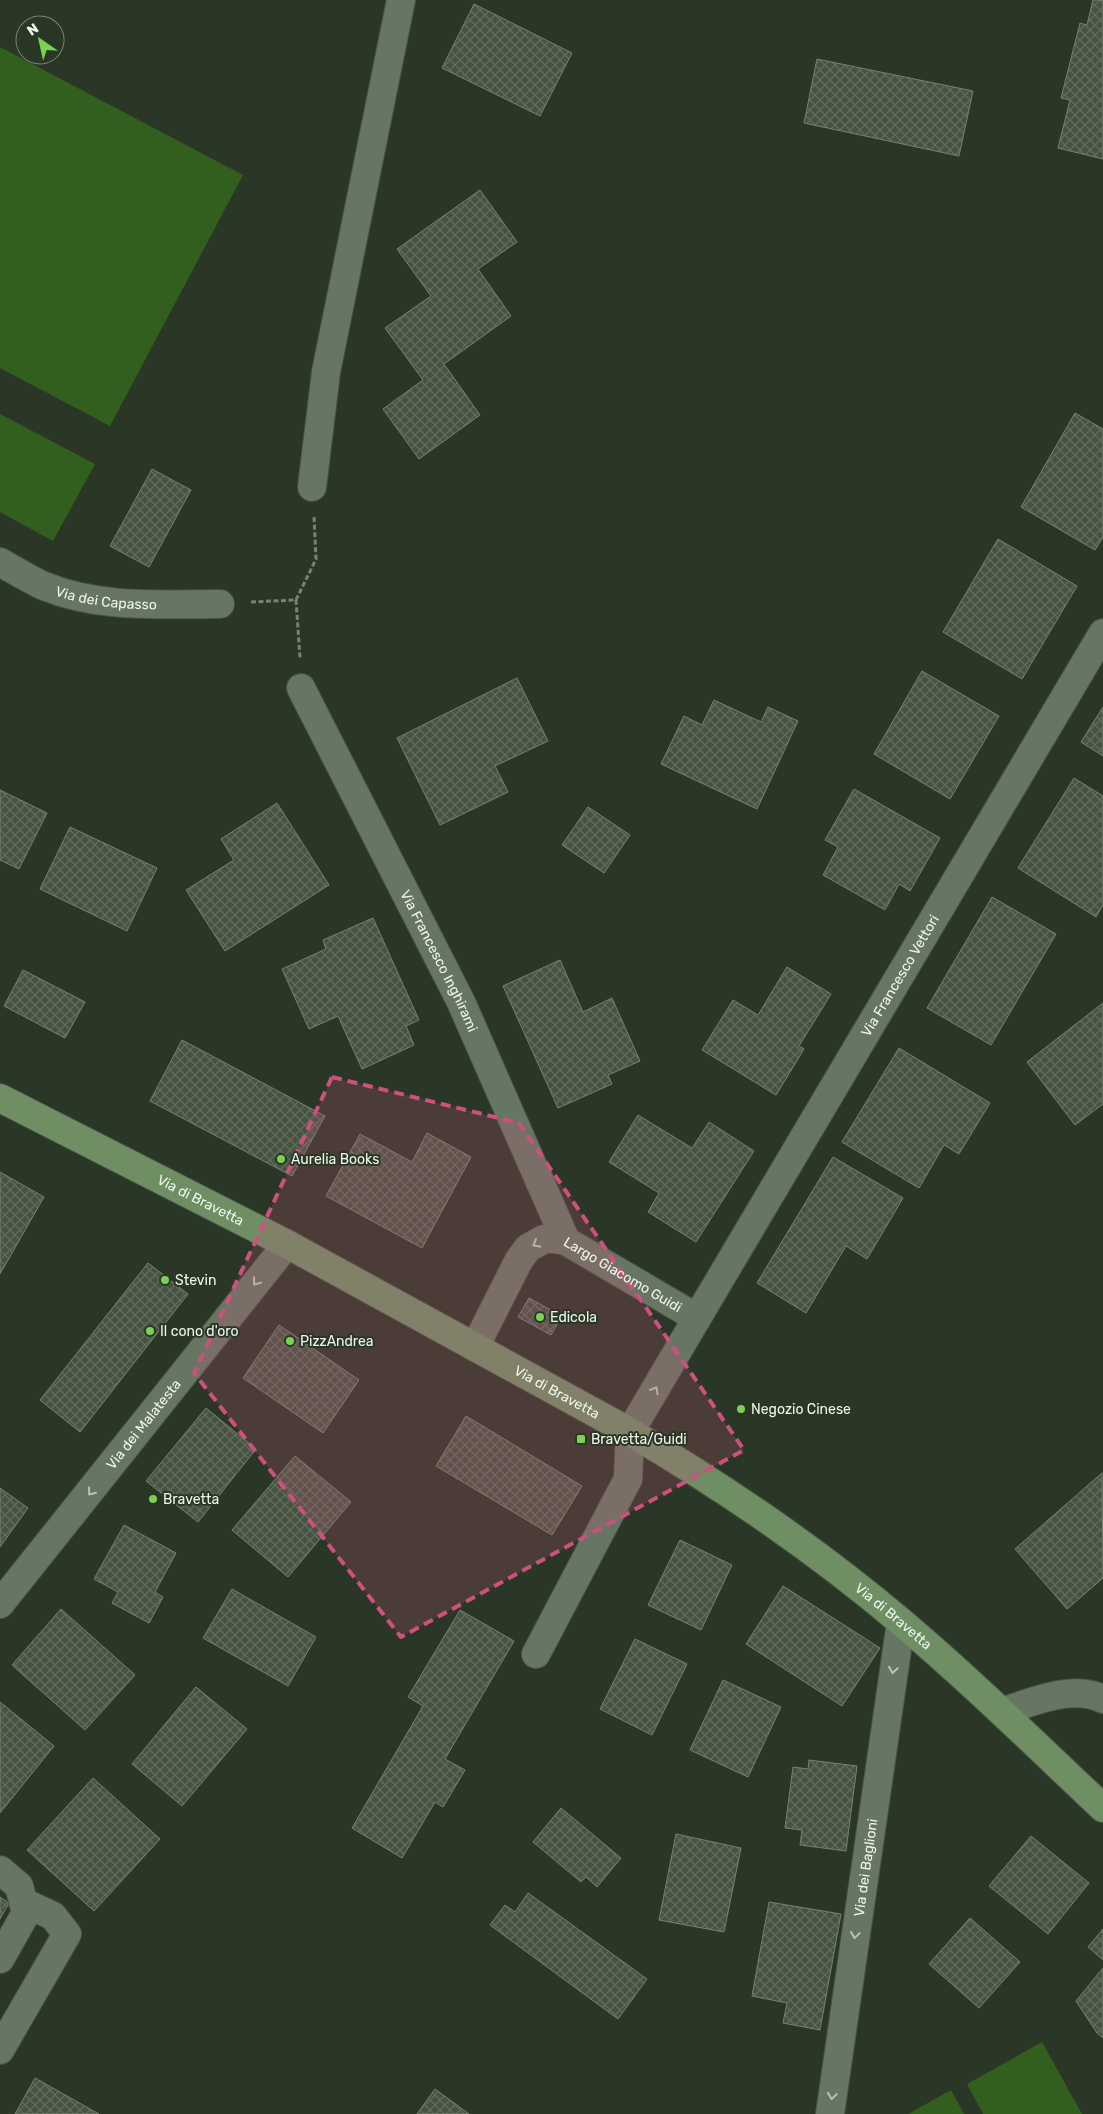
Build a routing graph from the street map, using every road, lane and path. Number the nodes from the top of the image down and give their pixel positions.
1 (401, 0) edge
2 (312, 487) joint
3 (0, 562) edge
4 (296, 600) junction
5 (220, 604) joint
6 (1103, 633) edge
7 (301, 688) joint
8 (0, 1098) edge
9 (566, 1242) junction
10 (287, 1244) junction
11 (697, 1318) junction
12 (475, 1347) junction
13 (630, 1432) junction
14 (0, 1604) edge
15 (901, 1622) junction
16 (536, 1654) dead end
17 (1103, 1699) edge
18 (1002, 1712) junction
19 (1103, 1808) edge
20 (0, 1870) edge
21 (23, 1902) junction
22 (0, 1960) edge
23 (0, 2050) edge
24 (830, 2114) edge

1 - 2 street
2 - 4 path
3 - 5 street, Via dei Capasso
4 - 5 path
4 - 7 path
6 - 11 street, Via Francesco Vettori
7 - 9 street, Via Francesco Inghirami
8 - 10 main road, Via di Bravetta
9 - 11 street, Largo Giacomo Guidi
9 -> 12 street, Largo Giacomo Guidi
10 - 12 main road, Via di Bravetta
10 -> 14 street, Via dei Malatesta
13 -> 11 street, Largo Giacomo Guidi
12 - 13 main road, Via di Bravetta
13 - 15 main road, Via di Bravetta
13 - 16 street
15 - 18 main road, Via di Bravetta
15 -> 24 street, Via dei Baglioni
17 - 18 street
18 - 19 main road, Via di Bravetta
20 - 21 street
21 - 22 street
21 - 23 street

